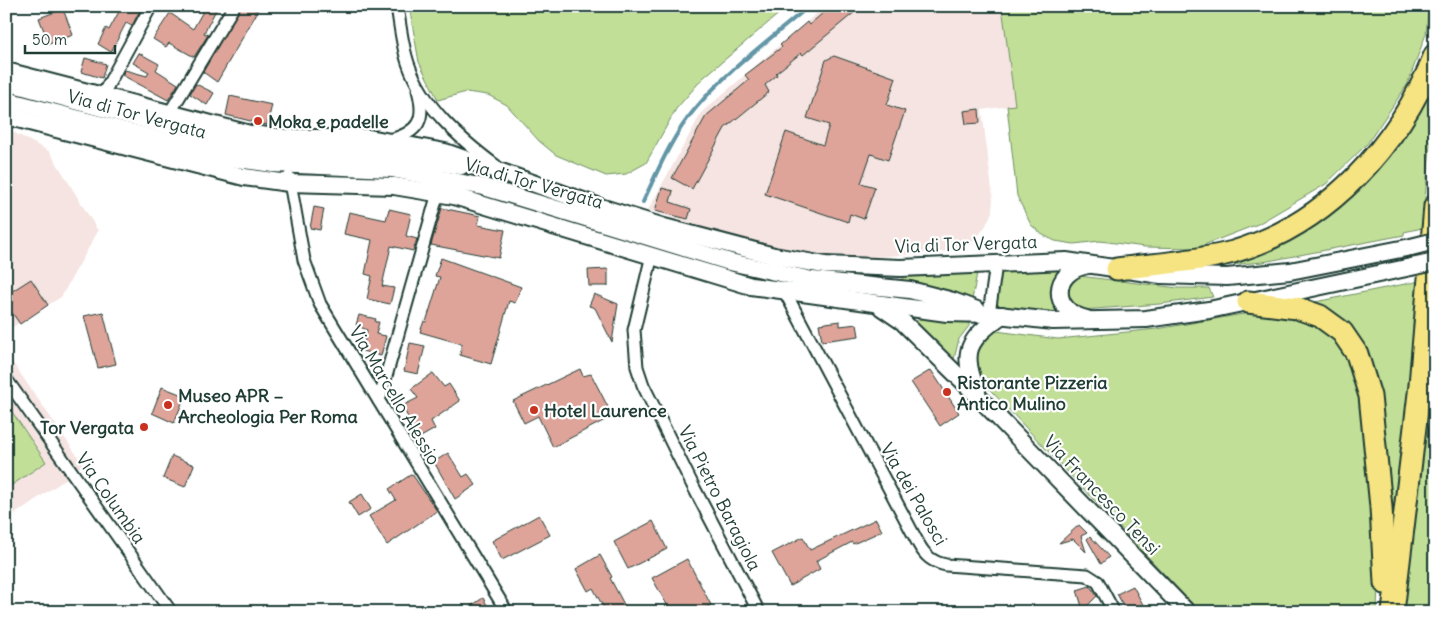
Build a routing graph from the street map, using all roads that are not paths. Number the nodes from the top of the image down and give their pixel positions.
1 (151, 6) edge
2 (234, 6) edge
3 (397, 6) edge
4 (1435, 56) edge
5 (6, 70) edge
6 (6, 82) edge
7 (417, 83) junction
8 (102, 96) junction
9 (6, 100) edge
10 (169, 114) junction
11 (6, 116) edge
12 (388, 140) junction
13 (288, 151) junction
14 (507, 175) junction
15 (289, 183) junction
16 (438, 193) junction
17 (1435, 206) edge
18 (1435, 241) edge
19 (652, 255) junction
20 (1435, 262) edge
21 (996, 264) junction
22 (1109, 267) junction
23 (785, 292) junction
24 (1248, 302) junction
25 (878, 305) junction
26 (995, 315) junction
27 (1101, 320) junction
28 (6, 379) edge
29 (979, 398) junction
30 (379, 401) junction
31 (171, 612) edge
32 (507, 612) edge
33 (759, 612) edge
34 (1114, 612) edge
35 (1187, 612) edge
36 (1385, 612) edge
37 (1393, 612) edge

1 - 8 street
2 - 10 street
3 - 7 street
4 - 22 highway
5 - 8 main road, Via di Tor Vergata
6 - 13 main road, Via di Tor Vergata
7 - 12 street
7 - 14 street
8 - 10 main road, Via di Tor Vergata
9 - 13 main road, Via di Tor Vergata
10 - 13 main road, Via di Tor Vergata
11 - 15 main road, Via di Tor Vergata
12 - 13 main road, Via di Tor Vergata
12 - 14 main road, Via di Tor Vergata
13 - 14 main road, Via di Tor Vergata
13 - 15 street, Via Marcello Alessio
13 - 26 main road, Via di Tor Vergata
14 - 21 main road, Via di Tor Vergata
15 - 16 main road, Via di Tor Vergata
15 - 30 street, Via Marcello Alessio
16 - 19 main road, Via di Tor Vergata
16 - 30 street
17 - 37 highway
18 - 22 main road, Via di Tor Vergata, bridge
19 - 23 main road, Via di Tor Vergata
19 - 33 street, Via Pietro Baragiola
20 - 24 main road, Via di Tor Vergata, bridge
21 - 22 main road, Via di Tor Vergata
21 - 26 street
22 - 27 main road
23 - 25 main road, Via di Tor Vergata
23 - 34 street, Via dei Palosci
24 - 27 main road, Via di Tor Vergata
24 - 36 highway
25 - 26 main road, Via di Tor Vergata
25 - 29 main road, Via Francesco Tensi
26 - 27 main road, Via di Tor Vergata
26 - 29 main road
28 - 31 street, Via Columbia
29 - 35 main road, Via Francesco Tensi
30 - 32 street, Via Marcello Alessio

